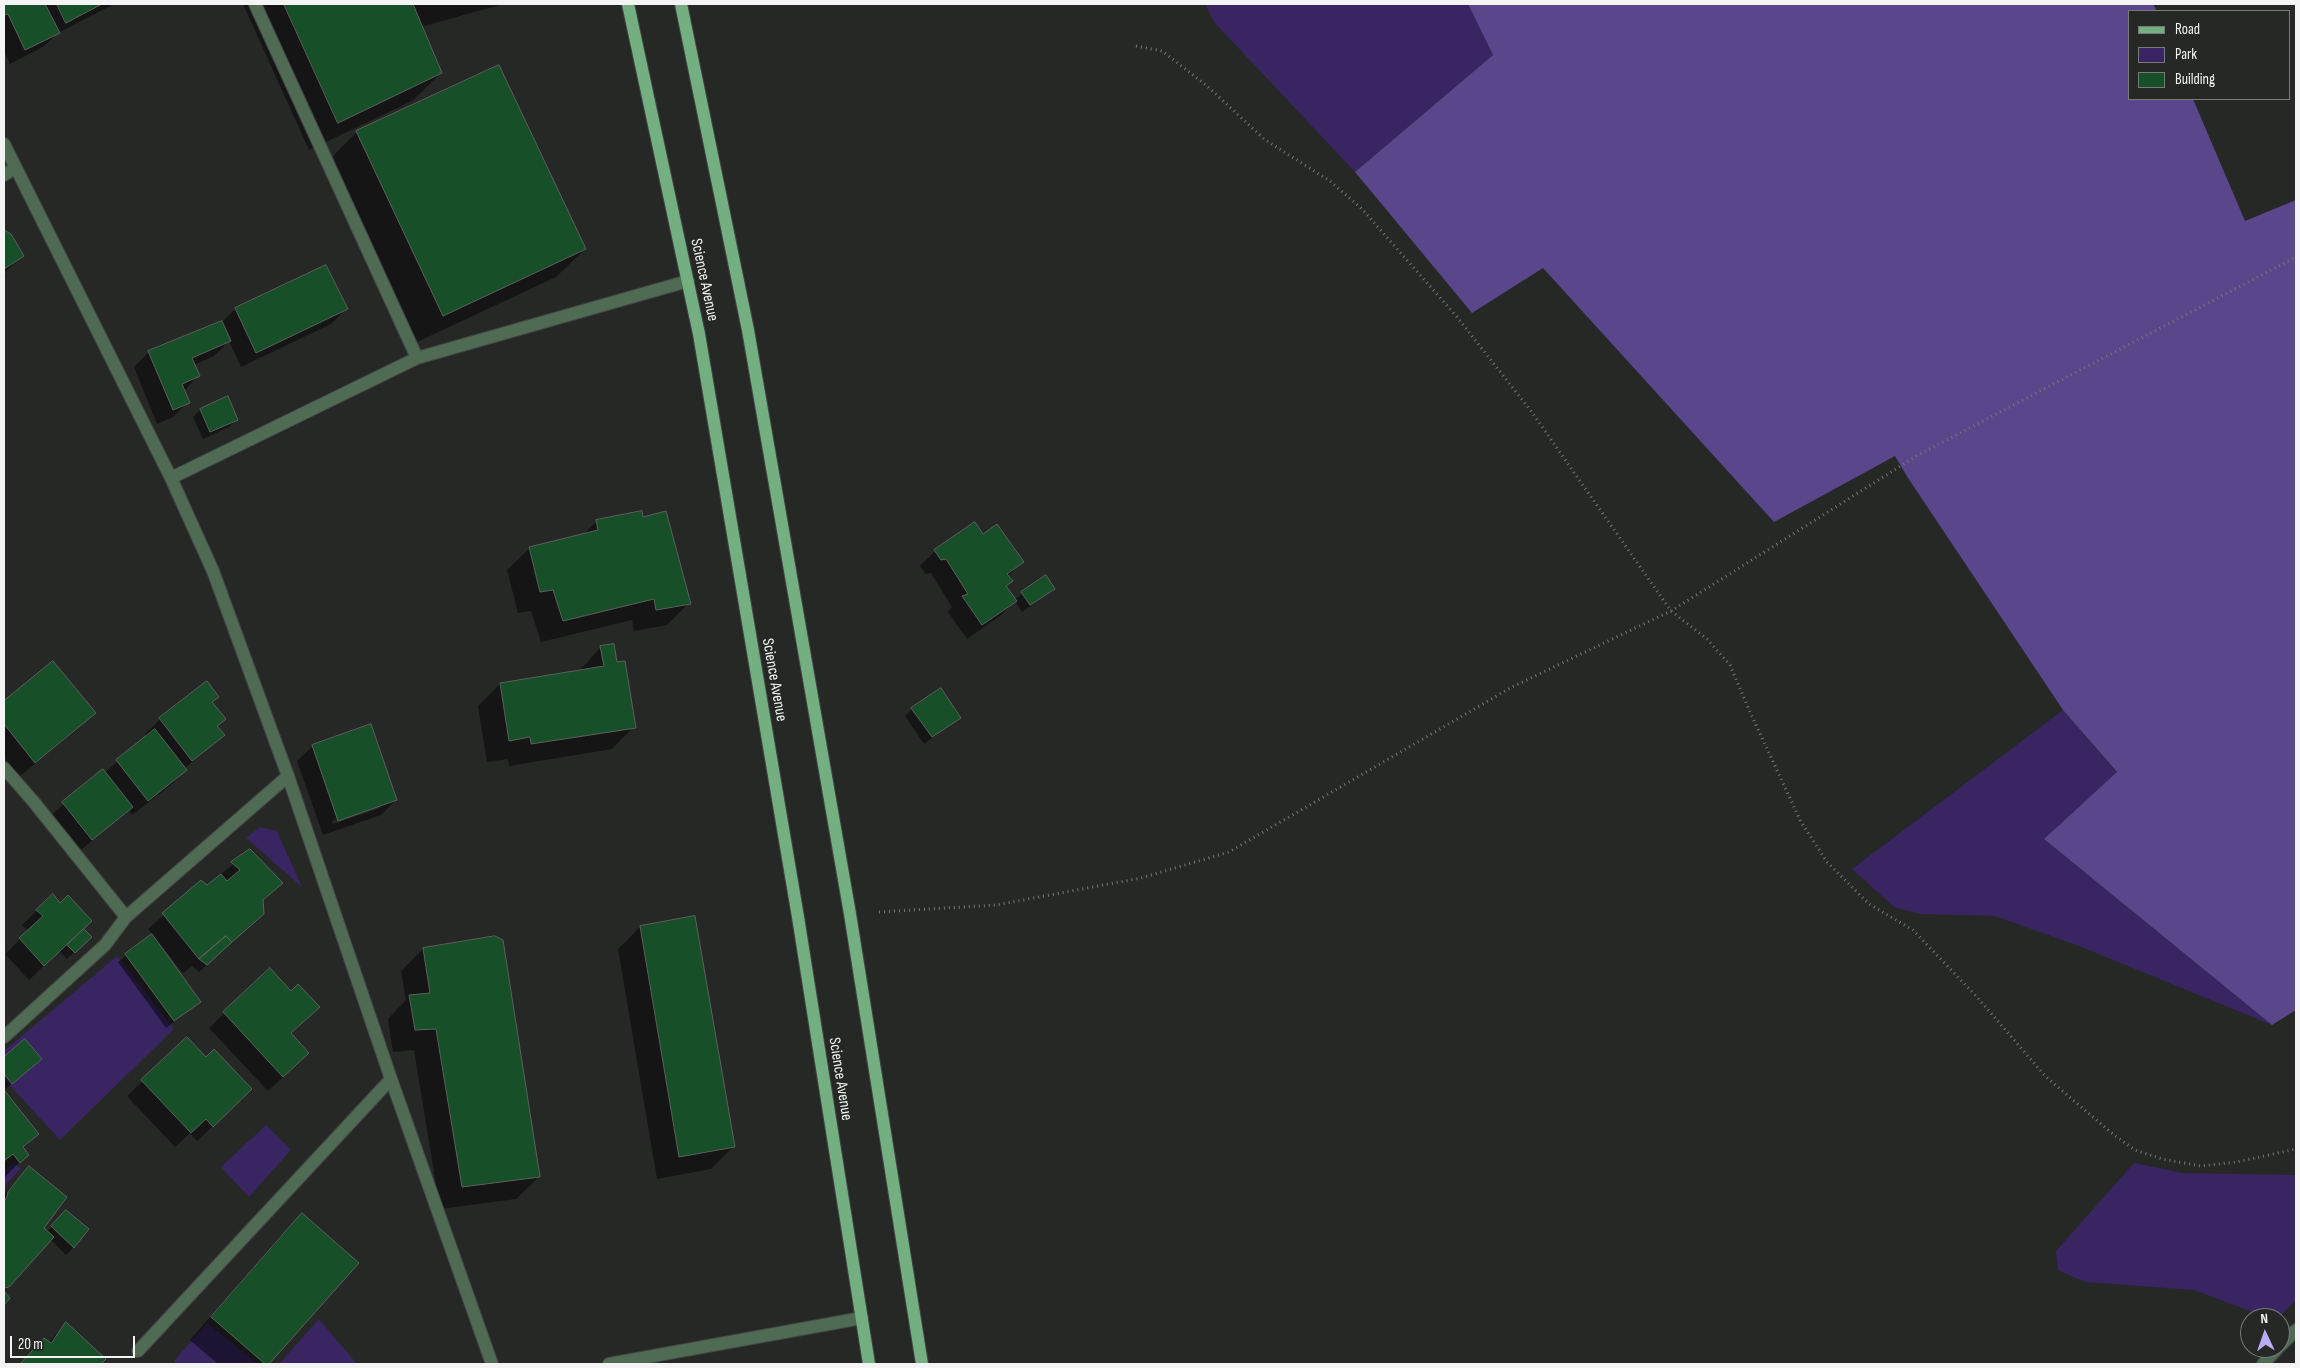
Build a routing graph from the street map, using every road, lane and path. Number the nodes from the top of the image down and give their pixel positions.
1 (255, 4) edge
2 (628, 4) edge
3 (681, 4) edge
4 (1136, 46) dead end
5 (4, 144) edge
6 (15, 168) junction
7 (4, 175) edge
8 (2296, 257) edge
9 (688, 281) junction
10 (417, 358) junction
11 (170, 478) junction
12 (1671, 611) junction
13 (4, 768) edge
14 (288, 776) junction
15 (850, 914) junction
16 (126, 917) junction
17 (4, 1038) edge
18 (391, 1079) junction
19 (2296, 1149) edge
20 (862, 1318) junction
21 (138, 1351) dead end
22 (492, 1364) edge
23 (609, 1364) edge
24 (869, 1364) edge
25 (922, 1364) edge

1 - 10 street
2 - 9 main road, Science Avenue
3 - 15 main road, Science Avenue
4 - 12 path
5 - 6 street
6 - 7 street
6 - 11 street
8 - 12 path
9 - 10 street
9 - 20 main road, Science Avenue
10 - 11 street
11 - 14 street
12 - 15 path
12 - 19 path
13 - 16 street
14 - 16 street
14 - 18 street
15 - 25 main road, Science Avenue
16 - 17 street
18 - 21 street
18 - 22 street
20 - 23 street
20 - 24 main road, Science Avenue

